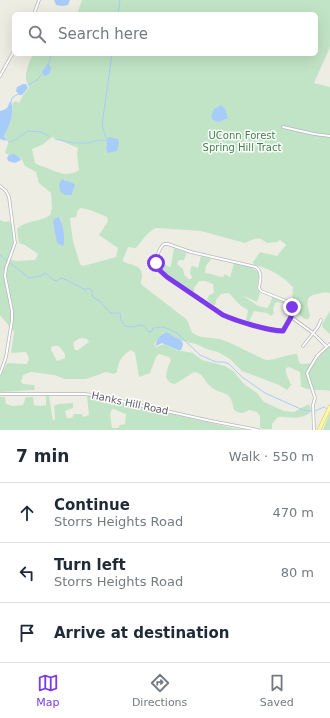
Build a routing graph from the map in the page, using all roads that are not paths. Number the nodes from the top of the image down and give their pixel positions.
1 (39, 0) edge
2 (35, 12) edge
3 (12, 55) edge
4 (0, 76) edge
5 (283, 127) dead end
6 (330, 136) edge
7 (0, 186) edge
8 (291, 317) junction
9 (321, 320) dead end
10 (313, 333) junction
11 (330, 344) edge
12 (303, 346) dead end
13 (327, 347) junction
14 (0, 374) edge
15 (0, 394) edge
16 (330, 408) edge
17 (258, 430) edge
18 (314, 430) edge
19 (319, 430) edge

1 - 2 street
3 - 4 street
5 - 6 street
7 - 14 street
8 - 8 street
8 - 10 street
9 - 10 street
10 - 12 street
10 - 13 street
11 - 13 street
13 - 18 street
15 - 17 street, Hanks Hill Road
16 - 19 main road

